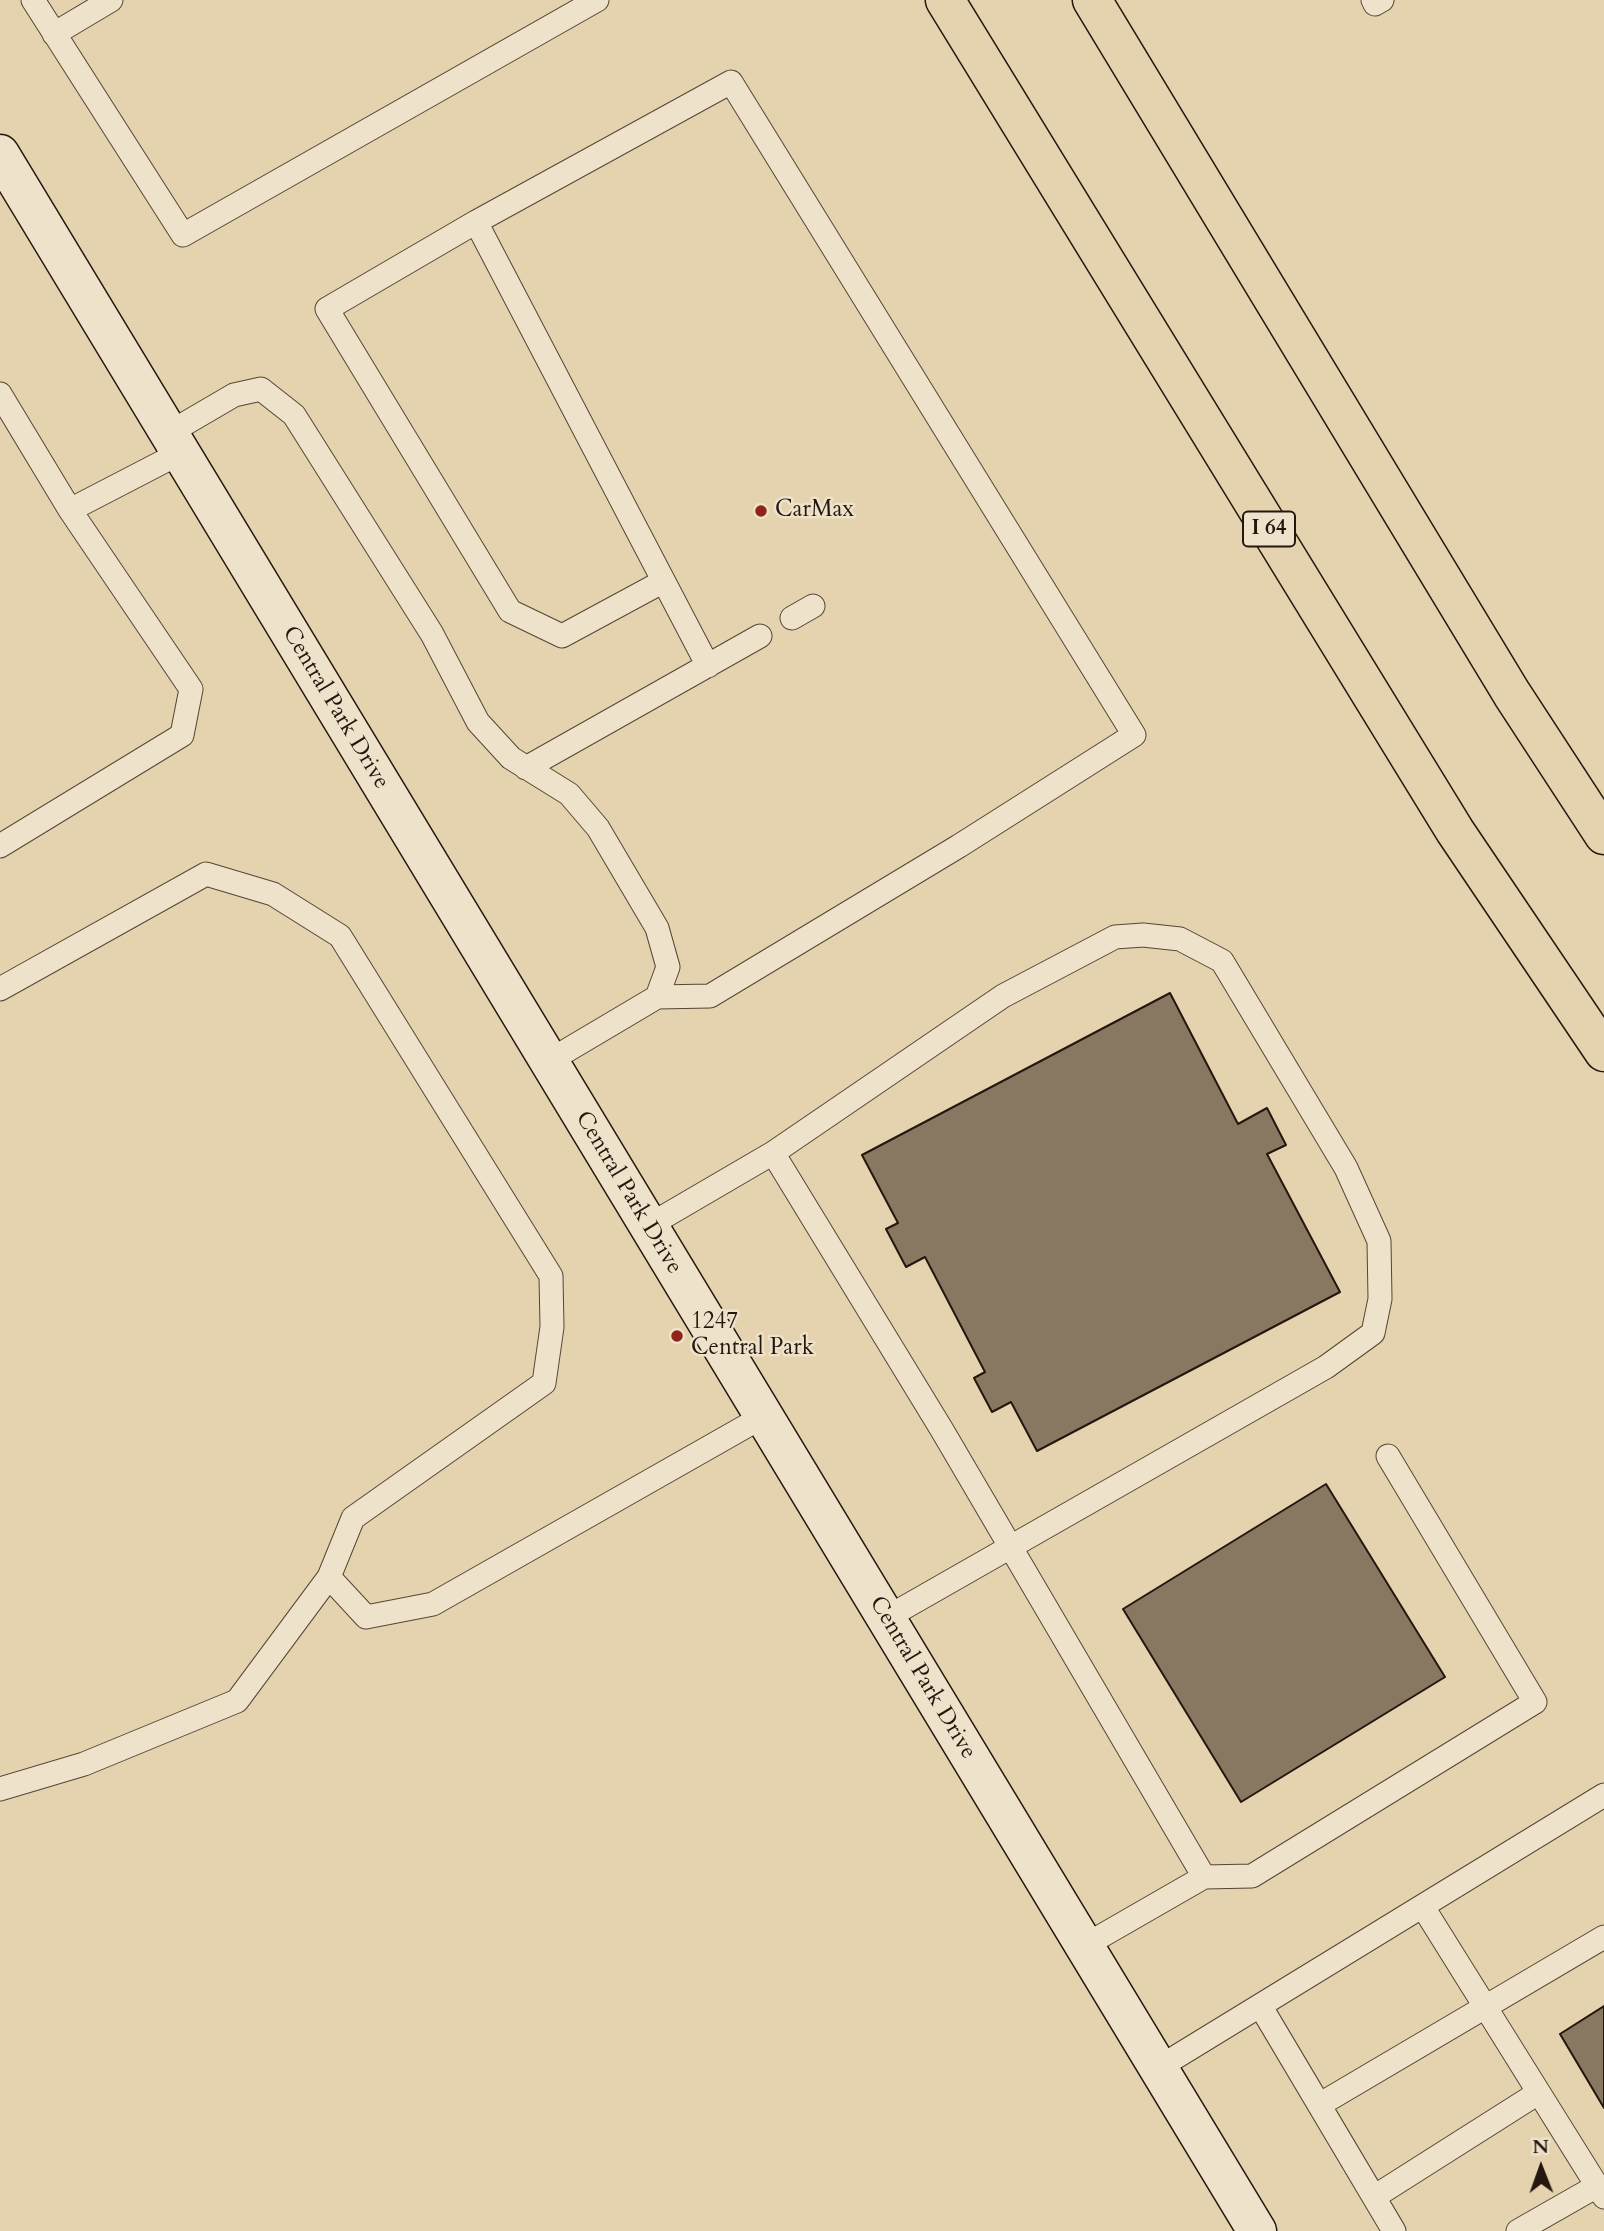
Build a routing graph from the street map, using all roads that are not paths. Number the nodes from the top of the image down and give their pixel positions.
1 (33, 0) edge
2 (111, 0) edge
3 (597, 0) edge
4 (945, 0) edge
5 (1092, 0) edge
6 (1373, 0) edge
7 (1382, 0) edge
8 (54, 34) junction
9 (0, 154) edge
10 (476, 222) junction
11 (0, 394) edge
12 (175, 443) junction
13 (70, 510) junction
14 (662, 582) junction
15 (813, 606) dead end
16 (792, 618) dead end
17 (760, 636) dead end
18 (708, 666) junction
19 (526, 768) junction
20 (1604, 835) edge
21 (0, 846) edge
22 (0, 989) edge
23 (657, 997) junction
24 (1604, 1052) edge
25 (549, 1061) junction
26 (773, 1153) junction
27 (648, 1226) junction
28 (764, 1416) junction
29 (1388, 1456) dead end
30 (1011, 1548) junction
31 (329, 1577) junction
32 (886, 1618) junction
33 (0, 1789) edge
34 (1604, 1795) edge
35 (1204, 1877) junction
36 (1423, 1907) junction
37 (1604, 1937) edge
38 (1084, 1946) junction
39 (1261, 2007) junction
40 (1485, 2008) junction
41 (1158, 2068) junction
42 (1538, 2093) junction
43 (1319, 2105) junction
44 (1600, 2192) edge
45 (1374, 2197) junction
46 (1257, 2231) edge
47 (1394, 2231) edge
48 (1518, 2231) edge

1 - 8 lane
2 - 8 lane
3 - 8 lane
4 - 24 highway, I 64
5 - 20 highway
6 - 7 lane
9 - 12 street, Central Park Drive
10 - 14 lane
10 - 14 lane
10 - 23 lane
11 - 13 lane
12 - 13 lane
12 - 19 lane
12 - 25 street, Central Park Drive
13 - 21 lane
14 - 18 lane
15 - 16 lane
17 - 18 lane
18 - 19 lane
19 - 23 lane
22 - 31 lane
23 - 25 lane
25 - 27 street, Central Park Drive
26 - 27 lane
26 - 30 lane
26 - 30 lane
27 - 28 street, Central Park Drive
28 - 31 lane
28 - 32 street, Central Park Drive
29 - 35 lane
30 - 32 lane
30 - 35 lane
31 - 33 lane
32 - 38 street, Central Park Drive
34 - 36 lane
35 - 38 lane
36 - 39 lane
36 - 40 lane
37 - 40 lane
38 - 41 street, Central Park Drive
39 - 41 lane
39 - 43 lane
40 - 42 lane
40 - 43 lane
41 - 46 street, Central Park Drive
42 - 44 lane
42 - 45 lane
43 - 45 lane
44 - 48 lane
45 - 47 lane

